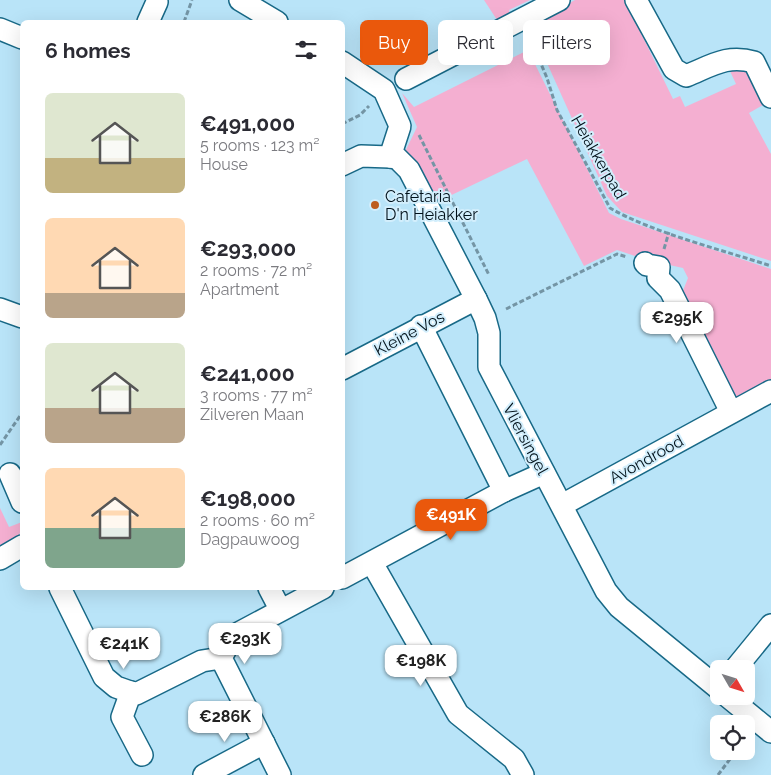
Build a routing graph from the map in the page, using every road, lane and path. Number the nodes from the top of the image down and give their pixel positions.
1 (192, 0) edge
2 (240, 0) edge
3 (559, 0) edge
4 (636, 0) edge
5 (157, 2) dead end
6 (522, 18) junction
7 (149, 20) edge
8 (185, 20) edge
9 (274, 20) edge
10 (0, 29) edge
11 (20, 37) edge
12 (345, 64) edge
13 (406, 79) dead end
14 (384, 90) junction
15 (771, 97) edge
16 (345, 122) edge
17 (417, 130) dead end
18 (390, 156) junction
19 (345, 164) edge
20 (645, 263) joint
21 (771, 266) edge
22 (493, 282) dead end
23 (476, 299) junction
24 (502, 300) dead end
25 (506, 308) junction
26 (0, 309) edge
27 (20, 316) edge
28 (486, 318) junction
29 (421, 326) junction
30 (345, 367) edge
31 (771, 392) edge
32 (731, 412) junction
33 (20, 416) edge
34 (0, 445) edge
35 (544, 473) junction
36 (10, 474) dead end
37 (504, 491) junction
38 (20, 497) edge
39 (562, 505) junction
40 (20, 547) edge
41 (0, 558) edge
42 (372, 563) junction
43 (345, 576) edge
44 (61, 590) edge
45 (270, 590) edge
46 (319, 590) edge
47 (280, 609) junction
48 (771, 625) edge
49 (221, 658) junction
50 (742, 660) edge
51 (710, 682) edge
52 (131, 692) junction
53 (738, 705) edge
54 (771, 732) edge
55 (264, 743) junction
56 (142, 755) dead end
57 (729, 760) edge
58 (204, 775) edge
59 (280, 775) edge
60 (522, 775) edge
61 (718, 775) edge

1 - 8 path
2 - 9 street
3 - 6 street
4 - 15 street
5 - 7 street
6 - 13 street
6 - 21 path, Heiakkerpad
10 - 11 street
12 - 14 street
14 - 16 path
14 - 18 street
17 - 22 path
18 - 19 street
18 - 23 street, Vliersingel
20 - 25 path
20 - 32 street
23 - 28 street, Vliersingel
23 - 29 street, Kleine Vos
24 - 25 path
25 - 28 path
26 - 27 street
28 - 35 street, Vliersingel
29 - 30 street, Kleine Vos
29 - 37 street
31 - 32 street, Avondrood
32 - 39 street, Avondrood
33 - 34 path
35 - 37 street
35 - 39 street, Vliersingel
36 - 38 street
37 - 42 street
39 - 51 street, Vliersingel
40 - 41 street
42 - 43 street
42 - 60 street
44 - 52 street
45 - 47 street
46 - 47 street
47 - 49 street
48 - 50 street
49 - 52 street
49 - 55 street
52 - 56 street
53 - 54 street
55 - 58 street
55 - 59 street
57 - 61 path

